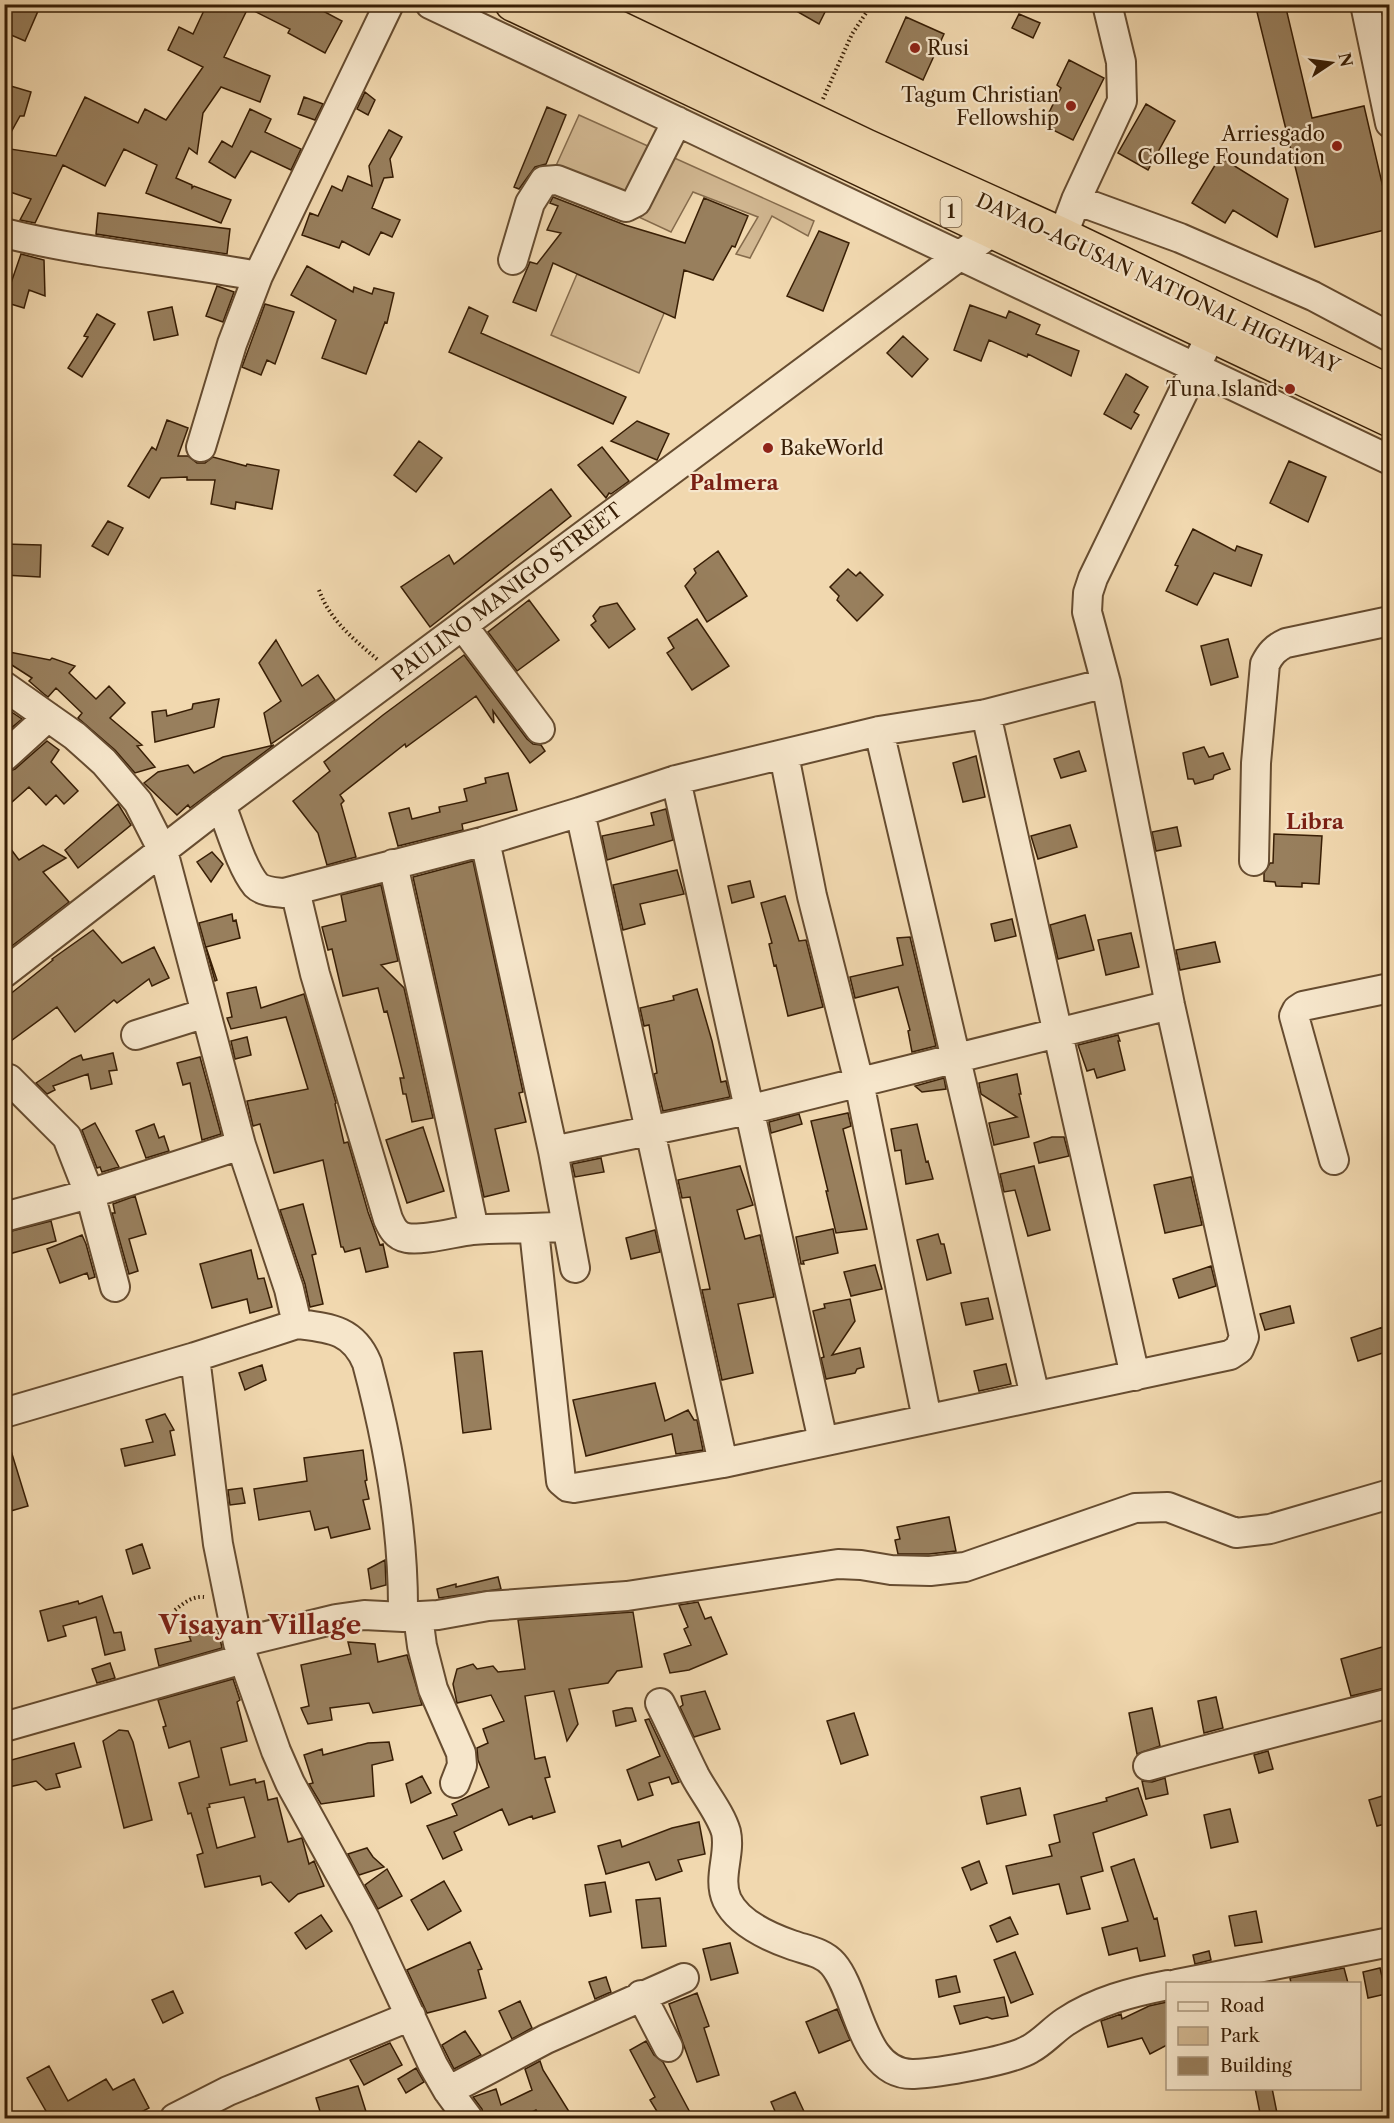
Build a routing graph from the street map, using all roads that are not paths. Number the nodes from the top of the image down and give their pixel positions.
1 (389, 4) edge
2 (430, 4) edge
3 (512, 4) edge
4 (569, 4) edge
5 (1107, 4) edge
6 (1365, 4) edge
7 (677, 121) junction
8 (1389, 123) edge
9 (1076, 200) junction
10 (998, 220) junction
11 (4, 233) edge
12 (1063, 235) junction
13 (959, 256) junction
14 (513, 260) dead end
15 (258, 276) junction
16 (1211, 335) junction
17 (1389, 337) edge
18 (1195, 368) junction
19 (1389, 392) edge
20 (1389, 420) edge
21 (201, 447) dead end
22 (1389, 460) edge
23 (1389, 621) edge
24 (463, 626) junction
25 (1106, 683) junction
26 (4, 686) edge
27 (986, 714) junction
28 (48, 717) junction
29 (540, 729) dead end
30 (879, 731) junction
31 (784, 755) junction
32 (4, 757) edge
33 (676, 780) junction
34 (221, 805) junction
35 (580, 812) junction
36 (485, 841) junction
37 (164, 851) junction
38 (1254, 861) dead end
39 (393, 864) junction
40 (296, 890) junction
41 (4, 973) edge
42 (1389, 988) edge
43 (1170, 1005) junction
44 (206, 1013) junction
45 (1058, 1033) junction
46 (136, 1035) dead end
47 (956, 1057) junction
48 (9, 1079) dead end
49 (859, 1082) junction
50 (748, 1110) junction
51 (650, 1130) junction
52 (240, 1145) junction
53 (553, 1151) junction
54 (1334, 1160) dead end
55 (89, 1194) junction
56 (4, 1217) edge
57 (566, 1226) junction
58 (474, 1230) junction
59 (534, 1230) junction
60 (575, 1268) dead end
61 (115, 1287) dead end
62 (297, 1324) junction
63 (195, 1357) junction
64 (1135, 1376) junction
65 (1035, 1396) junction
66 (4, 1413) edge
67 (927, 1419) junction
68 (823, 1441) junction
69 (723, 1463) junction
70 (1389, 1494) edge
71 (410, 1616) junction
72 (241, 1651) junction
73 (660, 1703) dead end
74 (1389, 1703) edge
75 (4, 1727) edge
76 (1148, 1766) dead end
77 (455, 1783) dead end
78 (1389, 1942) edge
79 (684, 1978) dead end
80 (1182, 1982) edge
81 (1166, 1985) edge
82 (641, 1995) junction
83 (411, 2016) junction
84 (668, 2047) dead end
85 (448, 2091) junction
86 (175, 2118) edge
87 (468, 2118) edge

1 - 15 street
2 - 7 street
3 - 10 highway, DAVAO-AGUSAN NATIONAL HIGHWAY / 1
4 - 10 highway, DAVAO-AGUSAN NATIONAL HIGHWAY / 1
5 - 9 street
6 - 8 street
7 - 13 street
7 - 14 street
9 - 12 street
9 - 17 street
10 - 12 highway, DAVAO-AGUSAN NATIONAL HIGHWAY / 1
10 - 13 street, PAULINO MANIGO STREET
10 - 16 highway, DAVAO-AGUSAN NATIONAL HIGHWAY / 1
11 - 15 street
12 - 19 highway, DAVAO-AGUSAN NATIONAL HIGHWAY / 1
13 - 18 street
13 - 24 street, PAULINO MANIGO STREET
15 - 21 street
16 - 18 street
16 - 20 highway, DAVAO-AGUSAN NATIONAL HIGHWAY / 1
18 - 22 street
18 - 25 street
23 - 38 street
24 - 29 street
24 - 34 street, PAULINO MANIGO STREET
25 - 27 street
25 - 43 street
26 - 28 street
27 - 30 street
27 - 45 street
28 - 32 street
28 - 37 street
30 - 31 street
30 - 47 street
31 - 33 street
31 - 49 street
33 - 35 street
33 - 50 street
34 - 37 street, PAULINO MANIGO STREET
34 - 40 street
35 - 36 street
35 - 51 street
36 - 39 street
36 - 53 street
37 - 41 street, PAULINO MANIGO STREET
37 - 44 street
39 - 40 street
39 - 58 street
40 - 58 street
42 - 54 street
43 - 45 street
43 - 64 street
44 - 46 street
44 - 52 street
45 - 47 street
45 - 64 street
47 - 49 street
47 - 65 street
48 - 55 street
49 - 50 street
49 - 67 street
50 - 51 street
50 - 68 street
51 - 53 street
51 - 69 street
52 - 55 street
52 - 62 street
53 - 57 street
55 - 56 street
55 - 61 street
57 - 59 street
57 - 60 street
58 - 59 street
59 - 69 street
62 - 63 street
62 - 71 street
63 - 66 street
63 - 72 street
64 - 65 street
65 - 67 street
67 - 68 street
68 - 69 street
70 - 71 street
71 - 72 street
71 - 77 street
72 - 75 street
72 - 83 street
73 - 81 street
74 - 76 street
78 - 80 street
79 - 82 street
82 - 84 street
82 - 85 street
83 - 85 street
83 - 86 street
85 - 87 street

